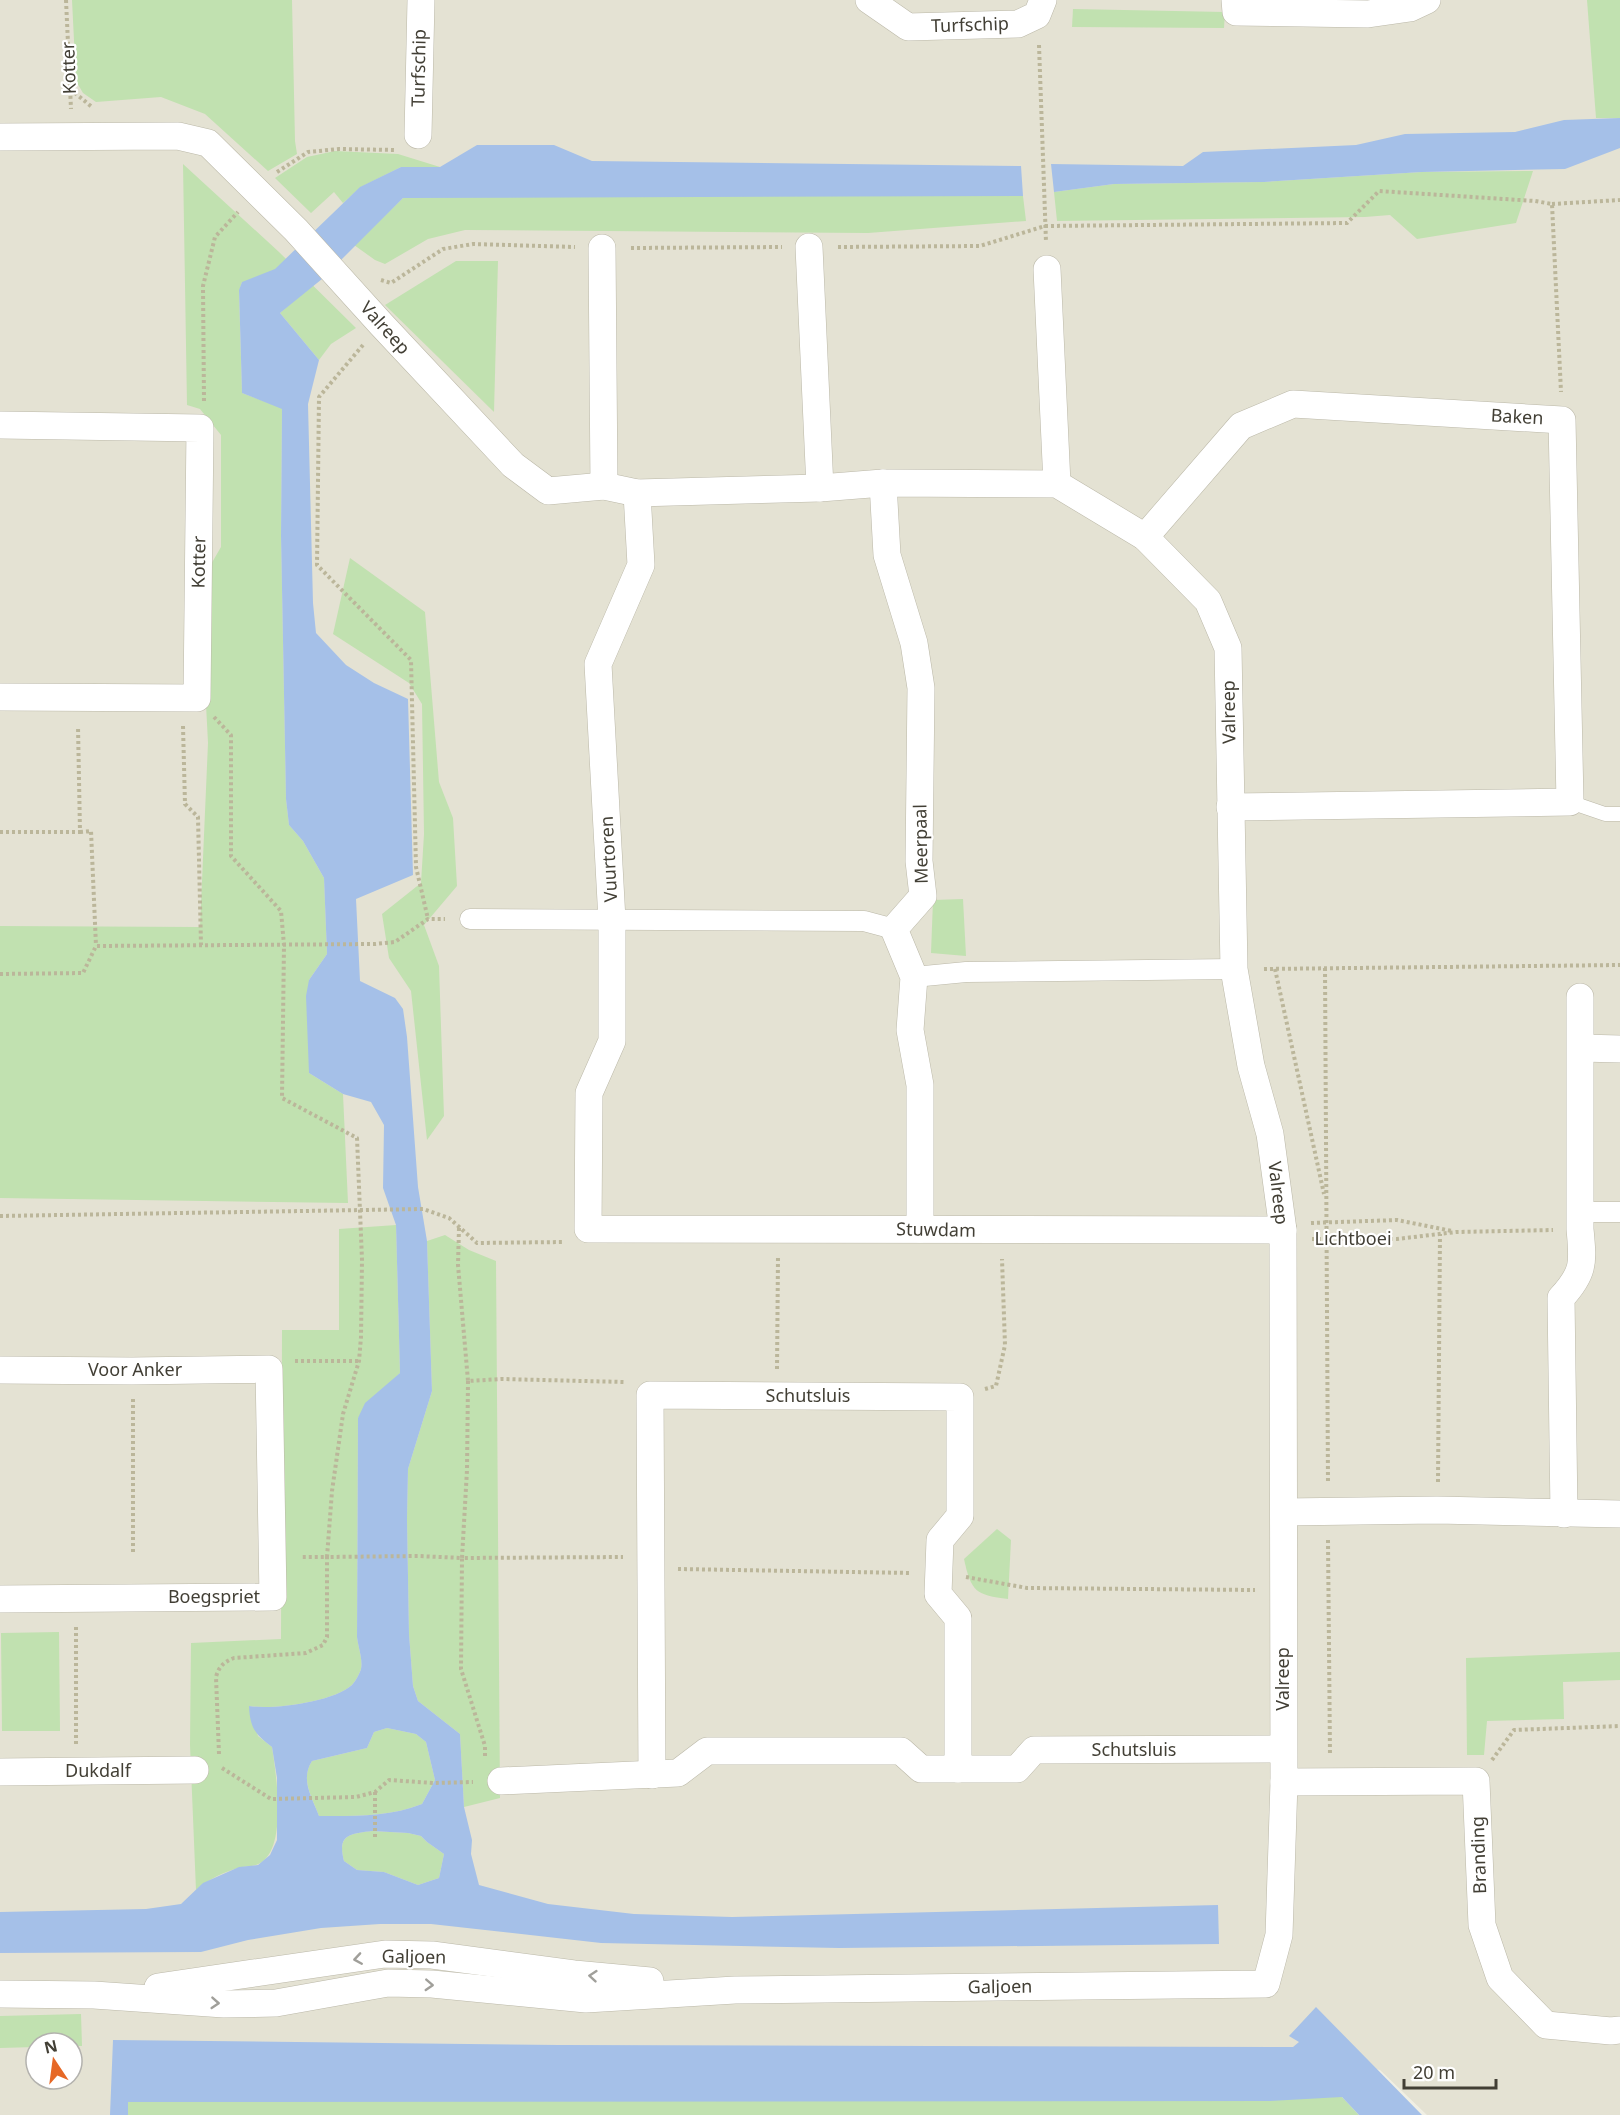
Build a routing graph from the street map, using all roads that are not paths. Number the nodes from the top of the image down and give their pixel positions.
1 (420, 0) edge
2 (1235, 0) edge
3 (1426, 0) edge
4 (883, 5) edge
5 (1040, 7) edge
6 (418, 135) road end
7 (0, 137) edge
8 (809, 247) dead end
9 (602, 248) dead end
10 (1047, 269) dead end
11 (0, 425) edge
12 (883, 483) junction
13 (1057, 484) junction
14 (604, 486) junction
15 (820, 488) junction
16 (637, 493) junction
17 (1145, 537) junction
18 (0, 698) edge
19 (1570, 802) junction
20 (1230, 807) junction
21 (1620, 814) edge
22 (470, 919) road end
23 (612, 920) junction
24 (894, 929) junction
25 (1234, 969) junction
26 (914, 976) junction
27 (1580, 997) dead end
28 (1581, 1048) junction
29 (1620, 1049) edge
30 (1620, 1212) edge
31 (1581, 1220) junction
32 (588, 1229) joint
33 (920, 1229) junction
34 (1283, 1230) junction
35 (269, 1369) joint
36 (0, 1370) edge
37 (1284, 1512) junction
38 (1564, 1514) junction
39 (1620, 1514) edge
40 (0, 1599) edge
41 (1283, 1749) junction
42 (958, 1769) junction
43 (195, 1770) road end
44 (0, 1772) edge
45 (652, 1776) junction
46 (501, 1781) dead end
47 (1284, 1782) junction
48 (1266, 1984) joint
49 (0, 1994) edge
50 (1620, 2030) edge

1 - 6 street, Turfschip
2 - 3 street
4 - 5 street, Turfschip
7 - 14 street, Valreep
8 - 15 street
9 - 14 street
10 - 13 street
11 - 18 street, Kotter
12 - 13 street, Valreep
12 - 15 street, Valreep
12 - 24 street, Meerpaal
13 - 17 street, Valreep
14 - 16 street, Valreep
15 - 16 street, Valreep
16 - 23 street, Vuurtoren
17 - 19 street, Baken
17 - 20 street, Valreep
19 - 20 street
19 - 21 lane
20 - 25 street, Valreep
22 - 23 street
23 - 24 street
23 - 32 street, Vuurtoren
24 - 26 street
25 - 26 street
25 - 34 street, Valreep
26 - 33 street
27 - 28 street
28 - 29 street
28 - 31 street
30 - 31 street
31 - 38 street
32 - 33 street, Stuwdam
33 - 34 street, Stuwdam
34 - 37 street, Valreep
35 - 36 street, Voor Anker
35 - 40 street, Boegspriet
37 - 38 street
37 - 41 street, Valreep
38 - 39 street
41 - 42 street, Schutsluis
41 - 47 street, Valreep
42 - 45 street, Schutsluis
42 - 45 street, Schutsluis
43 - 44 street, Dukdalf
45 - 46 street, Schutsluis
47 - 48 street, Valreep
47 - 50 street, Branding
48 - 49 street, Galjoen

